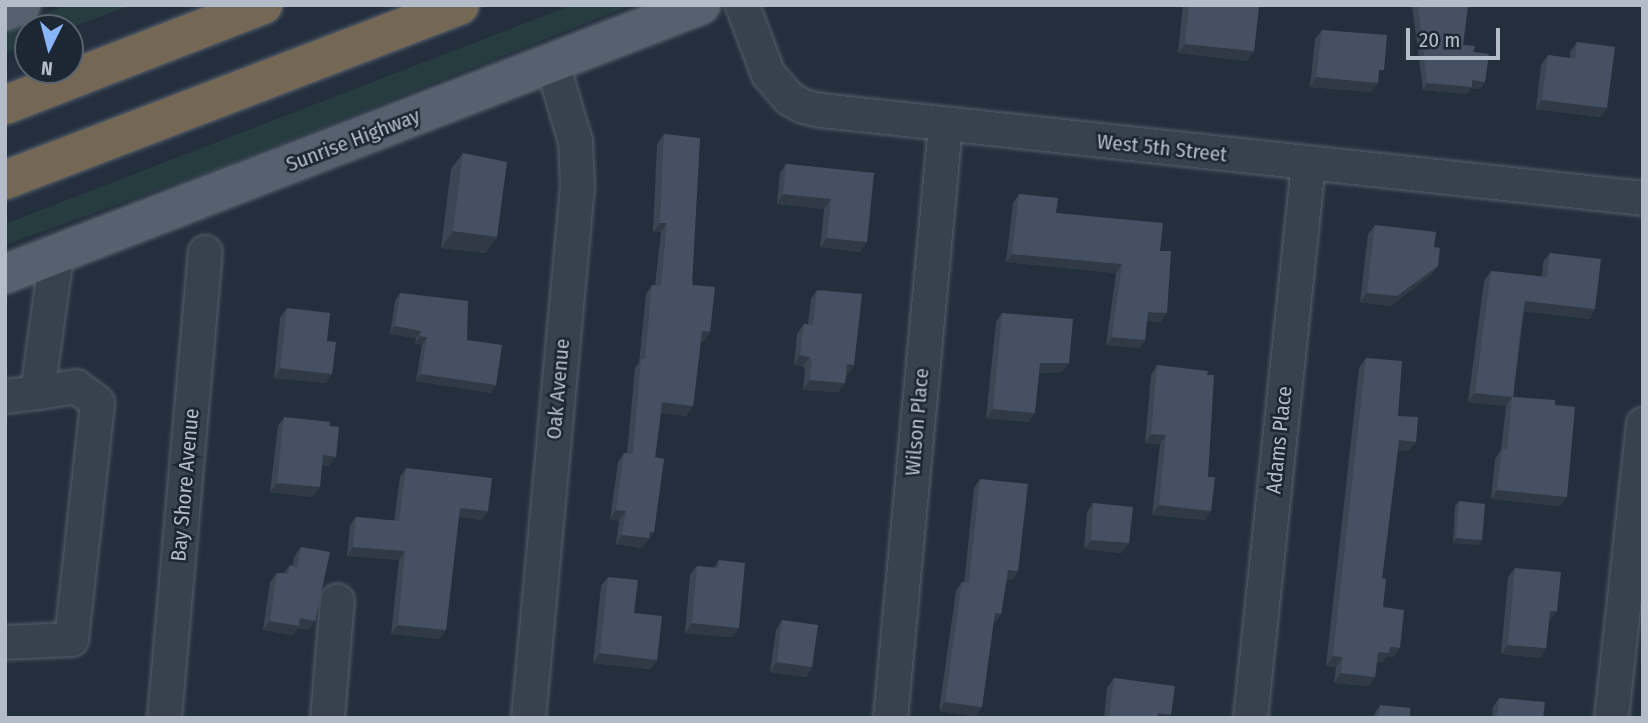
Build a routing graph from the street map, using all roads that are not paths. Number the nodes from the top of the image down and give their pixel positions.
1 (21, 5) edge
2 (263, 5) edge
3 (460, 5) edge
4 (701, 5) edge
5 (742, 5) edge
6 (5, 11) edge
7 (552, 64) junction
8 (5, 104) edge
9 (945, 125) junction
10 (1308, 163) junction
11 (5, 180) edge
12 (1643, 198) edge
13 (205, 252) dead end
14 (56, 255) junction
15 (5, 274) edge
16 (21, 394) edge
17 (1643, 424) edge
18 (337, 600) dead end
19 (5, 642) edge
20 (164, 718) edge
21 (327, 718) edge
22 (528, 718) edge
23 (890, 718) edge
24 (1250, 718) edge
25 (1611, 718) edge

1 - 6 main road
2 - 8 highway
3 - 11 highway
4 - 7 main road, Sunrise Highway
5 - 9 street, West 5th Street
7 - 14 main road, Sunrise Highway
7 - 22 street, Oak Avenue
9 - 10 street, West 5th Street
9 - 23 street, Wilson Place
10 - 12 street, West 5th Street
10 - 24 street, Adams Place
13 - 20 street, Bay Shore Avenue
14 - 15 main road, Sunrise Highway
14 - 16 street
16 - 19 street
17 - 25 street
18 - 21 street

